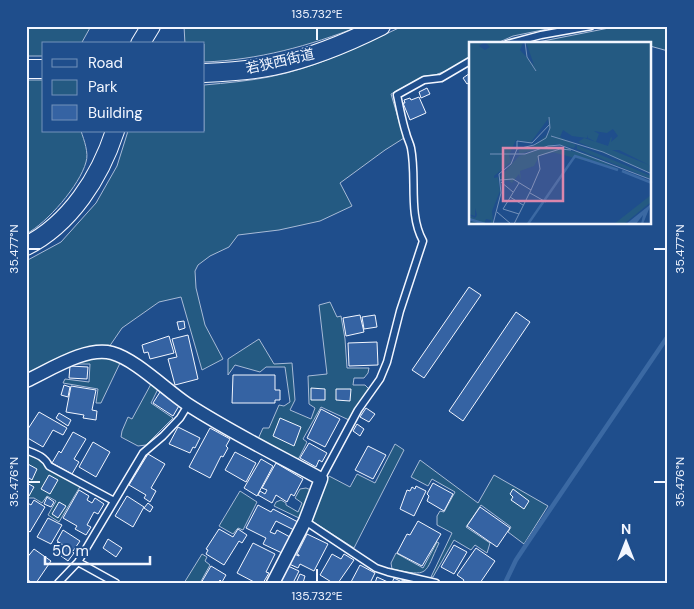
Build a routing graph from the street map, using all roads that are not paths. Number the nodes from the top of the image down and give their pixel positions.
1 (151, 26) edge
2 (381, 26) edge
3 (591, 26) edge
4 (141, 42) edge
5 (515, 42) edge
6 (469, 62) edge
7 (26, 69) edge
8 (42, 69) edge
9 (205, 73) edge
10 (115, 132) edge
11 (26, 246) edge
12 (26, 381) edge
13 (188, 405) junction
14 (26, 450) edge
15 (321, 478) junction
16 (114, 501) junction
17 (305, 521) junction
18 (78, 562) junction
19 (58, 583) edge
20 (116, 583) edge
21 (273, 583) edge
22 (436, 583) edge

1 - 4 street
2 - 9 street, 若狭西街道
3 - 5 lane
6 - 15 lane
7 - 8 street
10 - 11 street
12 - 13 street
13 - 15 street
13 - 16 lane
14 - 16 lane
15 - 17 street
16 - 18 lane
17 - 21 street
17 - 22 lane
18 - 19 lane
18 - 20 lane

